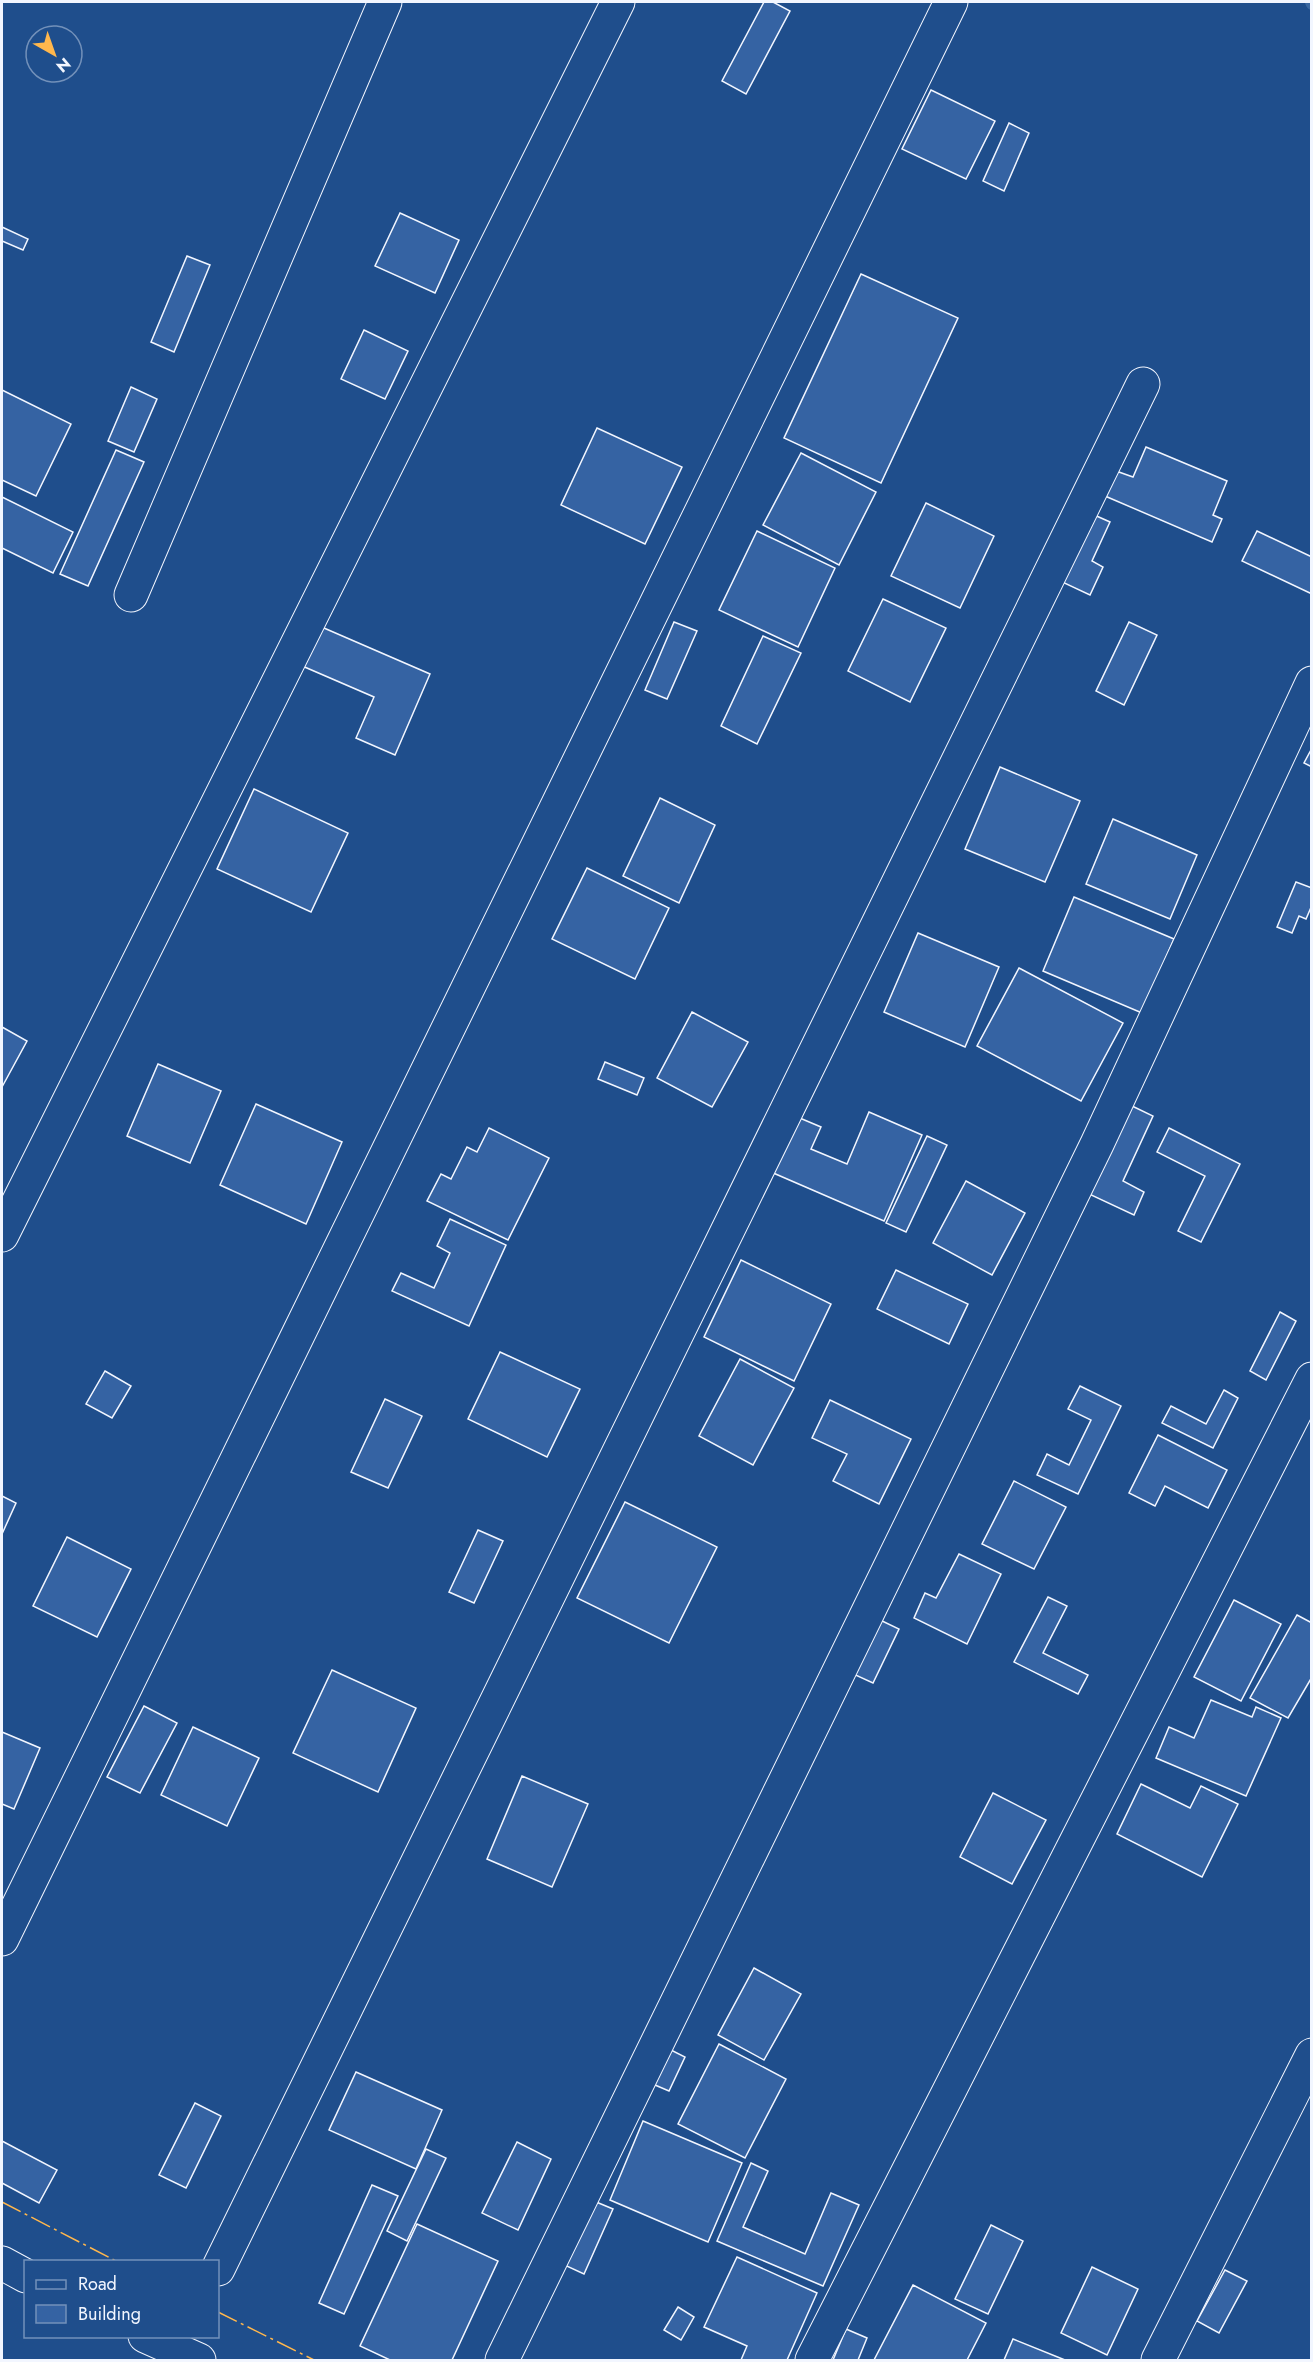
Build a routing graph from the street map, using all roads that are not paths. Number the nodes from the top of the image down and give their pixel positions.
1 (385, 2) edge
2 (618, 2) edge
3 (951, 2) edge
4 (1143, 384) dead end
5 (132, 595) dead end
6 (1311, 683) edge
7 (2, 1235) edge
8 (1311, 1379) edge
9 (2, 1939) edge
10 (1311, 2055) edge
11 (2, 2263) edge
12 (219, 2267) edge
13 (24, 2275) edge
14 (148, 2338) edge
15 (183, 2352) edge
16 (502, 2361) edge
17 (812, 2361) edge
18 (1158, 2361) edge

1 - 5 street
2 - 7 street
3 - 9 street
4 - 12 street
6 - 16 street
8 - 17 street
10 - 18 street
11 - 13 street
14 - 15 street

